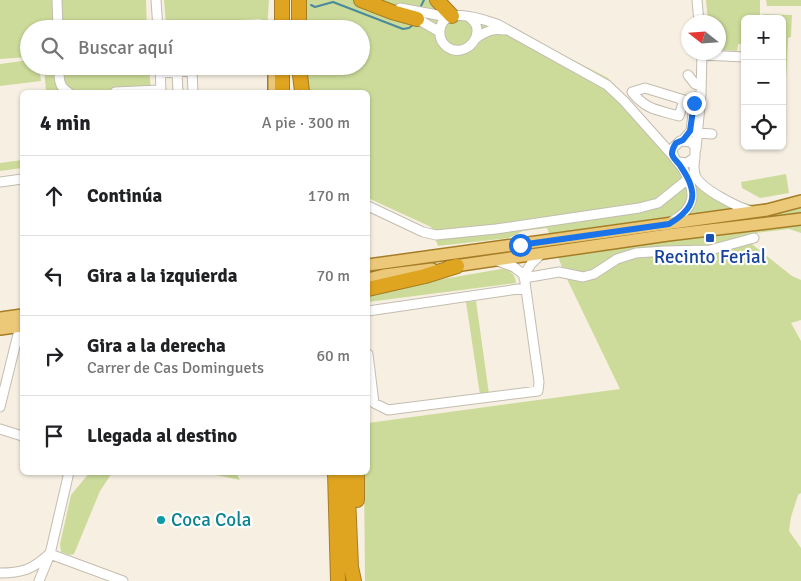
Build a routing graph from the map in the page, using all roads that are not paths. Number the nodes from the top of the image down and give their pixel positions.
1 (57, 0) edge
2 (156, 0) edge
3 (276, 0) edge
4 (282, 0) edge
5 (308, 0) edge
6 (361, 0) edge
7 (380, 0) edge
8 (437, 0) edge
9 (697, 0) edge
10 (297, 4) edge
11 (395, 6) junction
12 (698, 15) edge
13 (450, 16) junction
14 (470, 18) junction
15 (417, 19) junction
16 (58, 20) edge
17 (157, 20) edge
18 (275, 20) edge
19 (282, 20) edge
20 (294, 20) edge
21 (298, 20) edge
22 (509, 31) junction
23 (440, 32) junction
24 (476, 38) junction
25 (726, 56) edge
26 (741, 57) edge
27 (702, 60) edge
28 (60, 75) edge
29 (160, 75) edge
30 (177, 75) edge
31 (192, 75) edge
32 (274, 75) edge
33 (282, 75) edge
34 (293, 75) edge
35 (300, 75) edge
36 (688, 75) dead end
37 (701, 86) junction
38 (64, 90) edge
39 (161, 90) edge
40 (178, 90) edge
41 (193, 90) edge
42 (274, 90) edge
43 (282, 90) edge
44 (294, 90) edge
45 (302, 90) edge
46 (684, 100) junction
47 (694, 103) junction
48 (698, 133) junction
49 (712, 134) dead end
50 (658, 141) junction
51 (680, 141) junction
52 (695, 154) junction
53 (676, 160) junction
54 (20, 179) edge
55 (688, 179) junction
56 (0, 182) edge
57 (801, 201) edge
58 (370, 207) edge
59 (754, 212) junction
60 (801, 219) edge
61 (669, 224) junction
62 (754, 238) dead end
63 (542, 252) junction
64 (493, 260) junction
65 (370, 265) edge
66 (457, 266) junction
67 (524, 277) junction
68 (370, 278) edge
69 (525, 288) junction
70 (370, 289) edge
71 (370, 311) edge
72 (0, 318) edge
73 (20, 322) edge
74 (20, 323) edge
75 (0, 329) edge
76 (20, 330) edge
77 (370, 370) edge
78 (0, 408) edge
79 (0, 430) edge
80 (20, 435) edge
81 (68, 475) edge
82 (331, 475) edge
83 (335, 475) edge
84 (347, 475) edge
85 (357, 475) edge
86 (336, 490) junction
87 (50, 554) junction
88 (0, 573) edge
89 (39, 581) edge
90 (123, 581) edge
91 (338, 581) edge
92 (354, 581) edge

1 - 16 street
2 - 17 street
3 - 18 main road
4 - 19 highway
5 - 10 highway
6 - 15 highway
7 - 11 street
8 - 13 highway
9 - 12 street
10 - 20 highway
10 - 21 highway
11 - 13 street
11 - 15 street
13 - 14 street
13 - 23 street
14 - 22 street
14 - 24 street
15 - 23 street
22 - 24 street
22 - 50 street
23 - 24 street
25 - 26 street
27 - 37 street
28 - 38 street
29 - 39 street
30 - 40 street
31 - 41 street
32 - 42 main road
33 - 43 highway
34 - 44 highway
35 - 45 highway
36 - 37 street
37 - 47 street
37 - 48 street
46 - 46 street
46 - 47 street
47 - 51 street
48 - 49 street
48 - 52 street
50 - 51 street
50 - 53 street
51 - 52 street
51 - 53 street
52 - 53 street
52 - 59 street
53 - 55 street
54 - 56 street
55 - 58 street
55 - 61 street
57 - 59 main road
59 - 61 main road
60 - 63 main road
61 - 65 main road
62 - 67 street
63 - 64 main road
63 - 67 street
64 - 66 main road
64 - 67 street
66 - 68 main road
66 - 70 highway
67 - 69 street
69 - 71 street
69 - 77 street
72 - 73 main road
74 - 75 main road
76 - 78 street
79 - 80 street
81 - 87 street
82 - 86 highway
83 - 86 highway
84 - 92 highway
85 - 92 highway
86 - 91 highway
87 - 88 street
87 - 89 street
87 - 90 street

